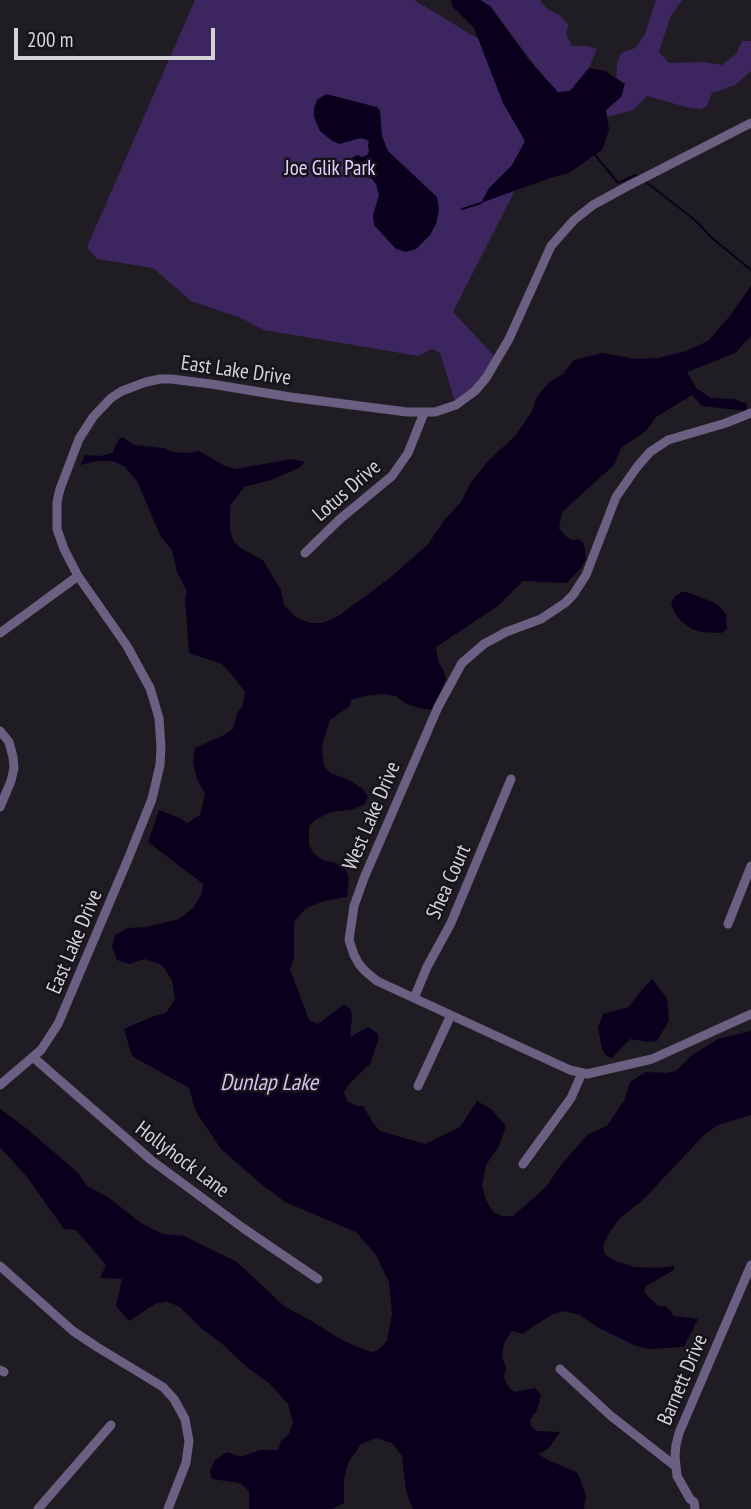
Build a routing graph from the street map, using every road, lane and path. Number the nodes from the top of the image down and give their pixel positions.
1 (751, 123) edge
2 (424, 413) junction
3 (751, 413) edge
4 (305, 553) dead end
5 (78, 576) junction
6 (0, 633) edge
7 (0, 730) edge
8 (512, 779) dead end
9 (0, 807) edge
10 (751, 866) edge
11 (728, 924) dead end
12 (414, 998) junction
13 (751, 1014) edge
14 (451, 1015) junction
15 (33, 1058) junction
16 (582, 1073) junction
17 (0, 1085) edge
18 (418, 1086) dead end
19 (523, 1164) dead end
20 (751, 1265) edge
21 (0, 1266) edge
22 (318, 1279) dead end
23 (561, 1369) dead end
24 (111, 1425) dead end
25 (675, 1466) junction
26 (694, 1506) edge
27 (38, 1509) edge
28 (168, 1509) edge
29 (703, 1509) edge

1 - 2 street, East Lake Drive
2 - 4 street, Lotus Drive
2 - 5 street, East Lake Drive
3 - 12 street, West Lake Drive
5 - 6 street
5 - 15 street, East Lake Drive
7 - 9 street
8 - 12 street, Shea Court
10 - 11 street
12 - 14 street, West Lake Drive
13 - 16 street, West Lake Drive
14 - 16 street, West Lake Drive
14 - 18 street
15 - 17 street, East Lake Drive
15 - 22 street, Hollyhock Lane
16 - 19 street
20 - 25 street, Barnett Drive
21 - 28 street
23 - 25 street
24 - 27 street
25 - 26 street
26 - 29 street

